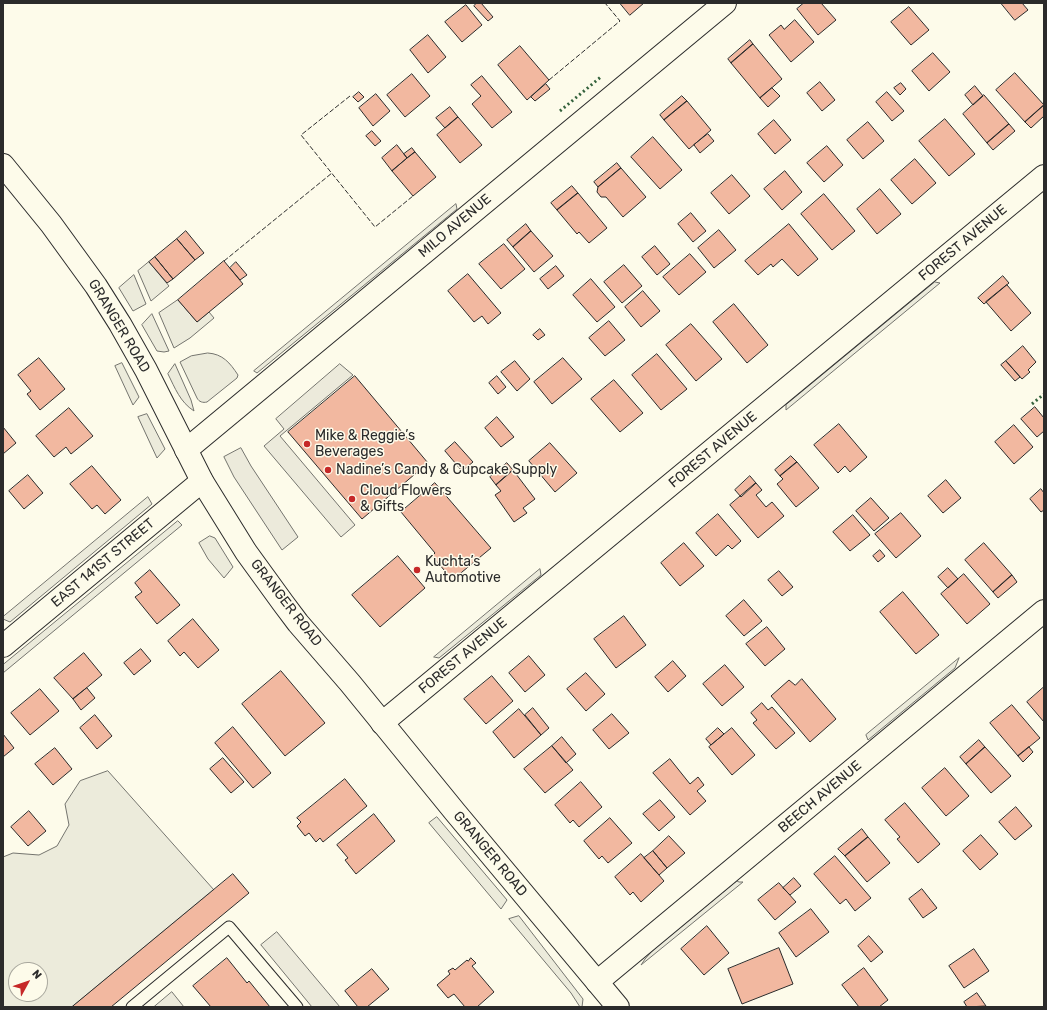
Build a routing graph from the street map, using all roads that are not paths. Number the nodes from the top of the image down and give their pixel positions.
1 (725, 3) edge
2 (3, 165) edge
3 (1044, 176) edge
4 (186, 450) junction
5 (202, 481) junction
6 (1044, 611) edge
7 (3, 646) edge
8 (382, 723) junction
9 (597, 982) junction
10 (610, 1004) edge
11 (132, 1007) edge
12 (297, 1007) edge

1 - 4 street, MILO AVENUE
2 - 4 street, GRANGER ROAD
3 - 8 street, FOREST AVENUE
4 - 5 street, GRANGER ROAD
5 - 7 street, EAST 141ST STREET
5 - 8 street, GRANGER ROAD
6 - 9 street, BEECH AVENUE
8 - 9 street, GRANGER ROAD
9 - 10 street, GRANGER ROAD
11 - 12 lane

